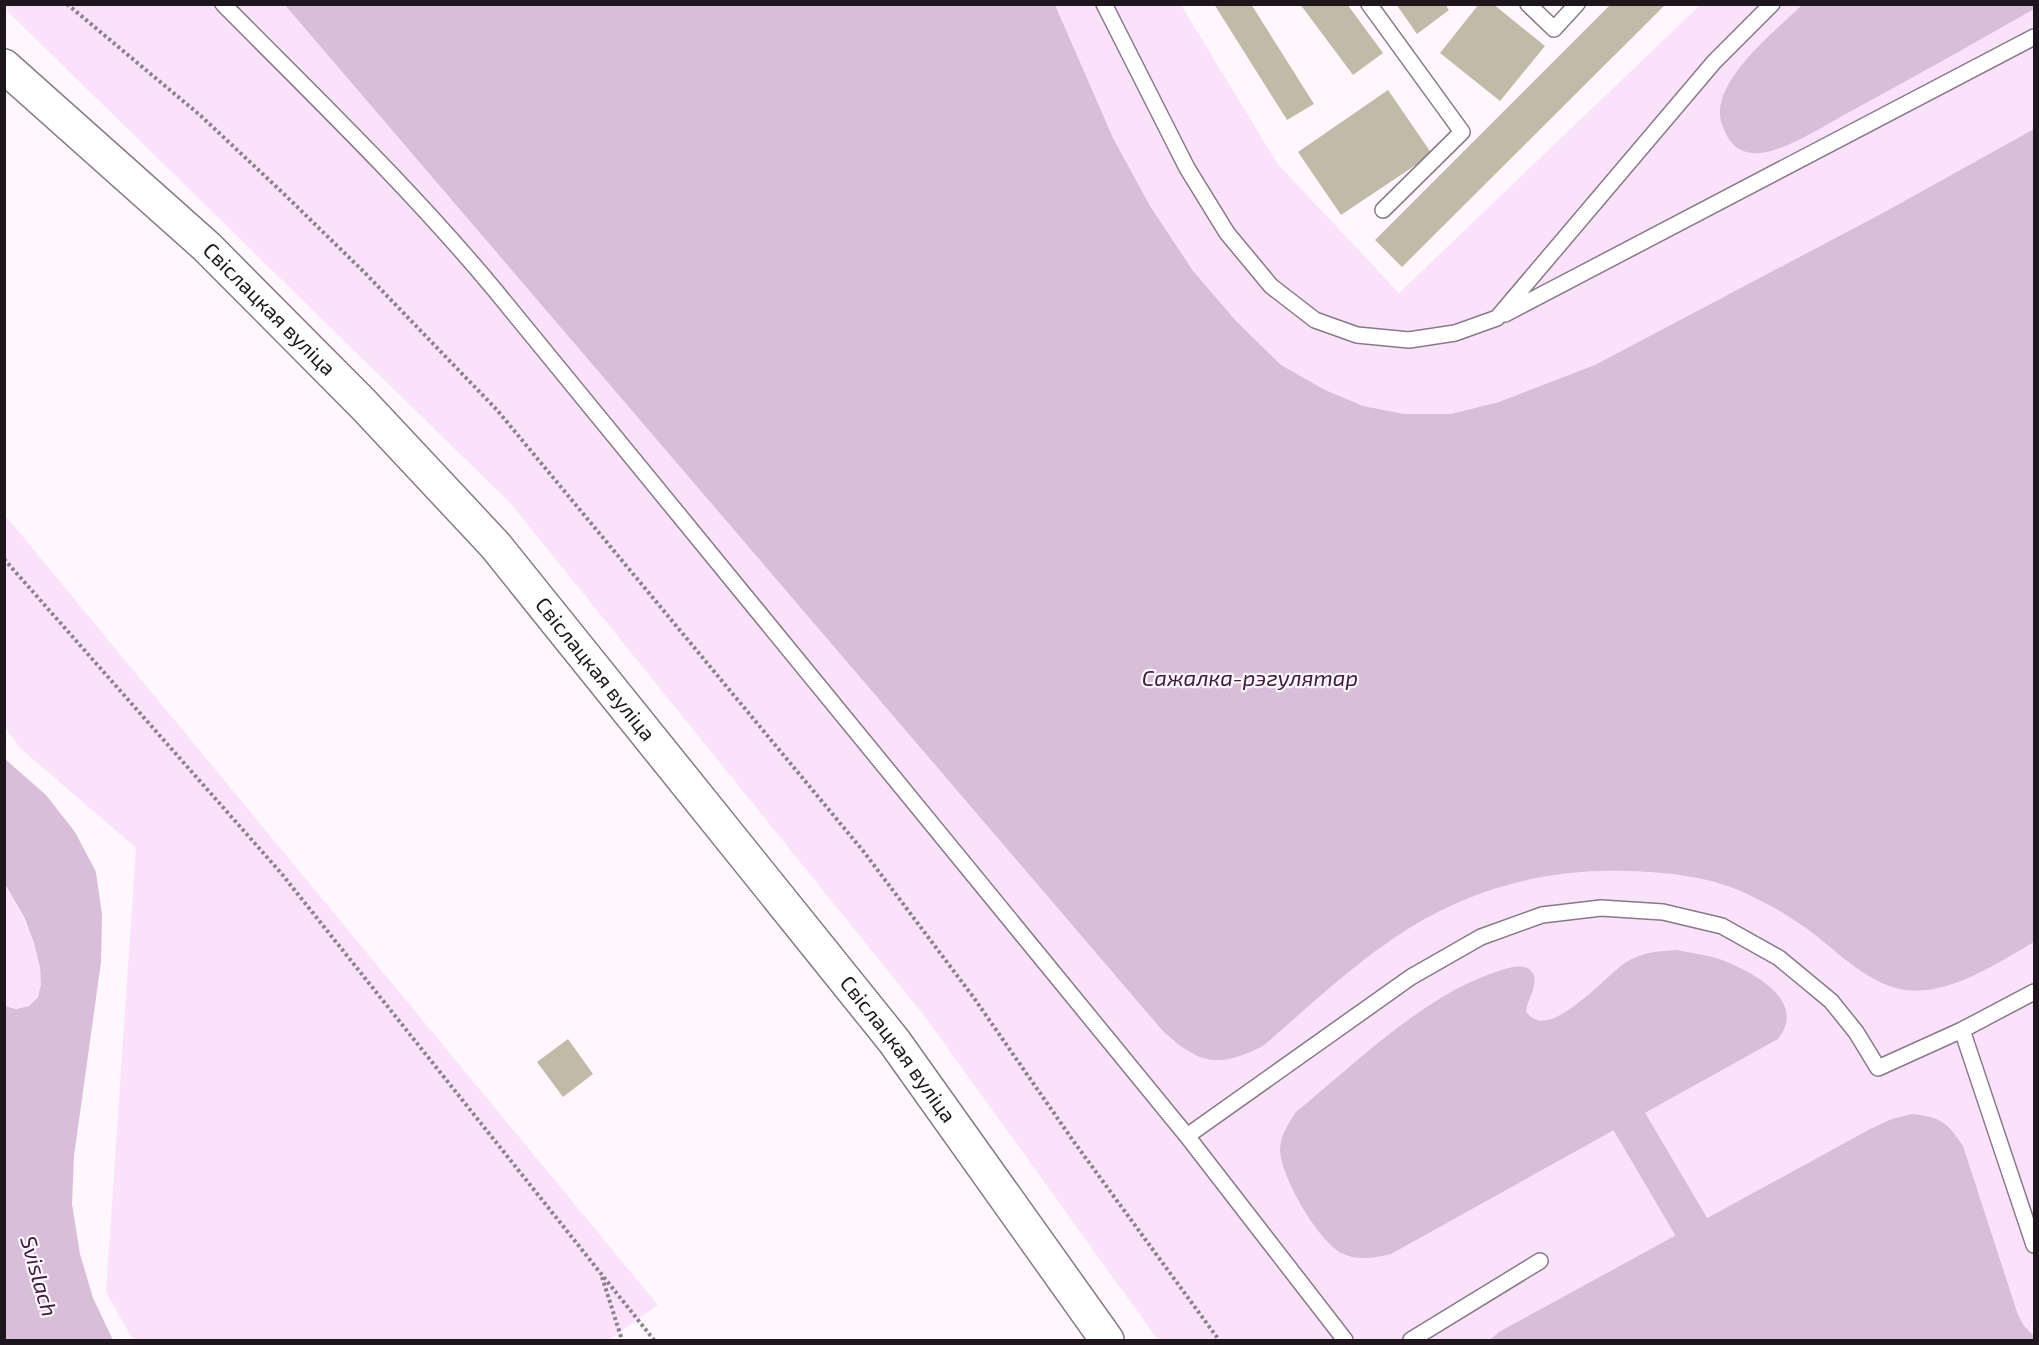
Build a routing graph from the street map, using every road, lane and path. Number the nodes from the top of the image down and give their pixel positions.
1 (68, 4) edge
2 (223, 4) edge
3 (1104, 4) edge
4 (1369, 4) edge
5 (1528, 4) edge
6 (1577, 4) edge
7 (1772, 4) edge
8 (2034, 37) edge
9 (5, 67) edge
10 (1383, 210) dead end
11 (1497, 318) junction
12 (4, 559) edge
13 (2034, 992) edge
14 (1962, 1030) junction
15 (1187, 1137) junction
16 (2034, 1245) edge
17 (1540, 1261) dead end
18 (601, 1274) junction
19 (622, 1341) edge
20 (654, 1341) edge
21 (1107, 1341) edge
22 (1219, 1341) edge
23 (1345, 1341) edge
24 (1411, 1341) edge

1 - 22 path
2 - 15 lane
3 - 11 lane
4 - 10 lane
5 - 6 lane
7 - 11 lane
8 - 11 lane
9 - 21 main road, Свіслацкая вуліца
12 - 18 path
13 - 14 lane
14 - 15 lane
14 - 16 lane
15 - 23 lane
17 - 24 lane
18 - 19 path
18 - 20 path

